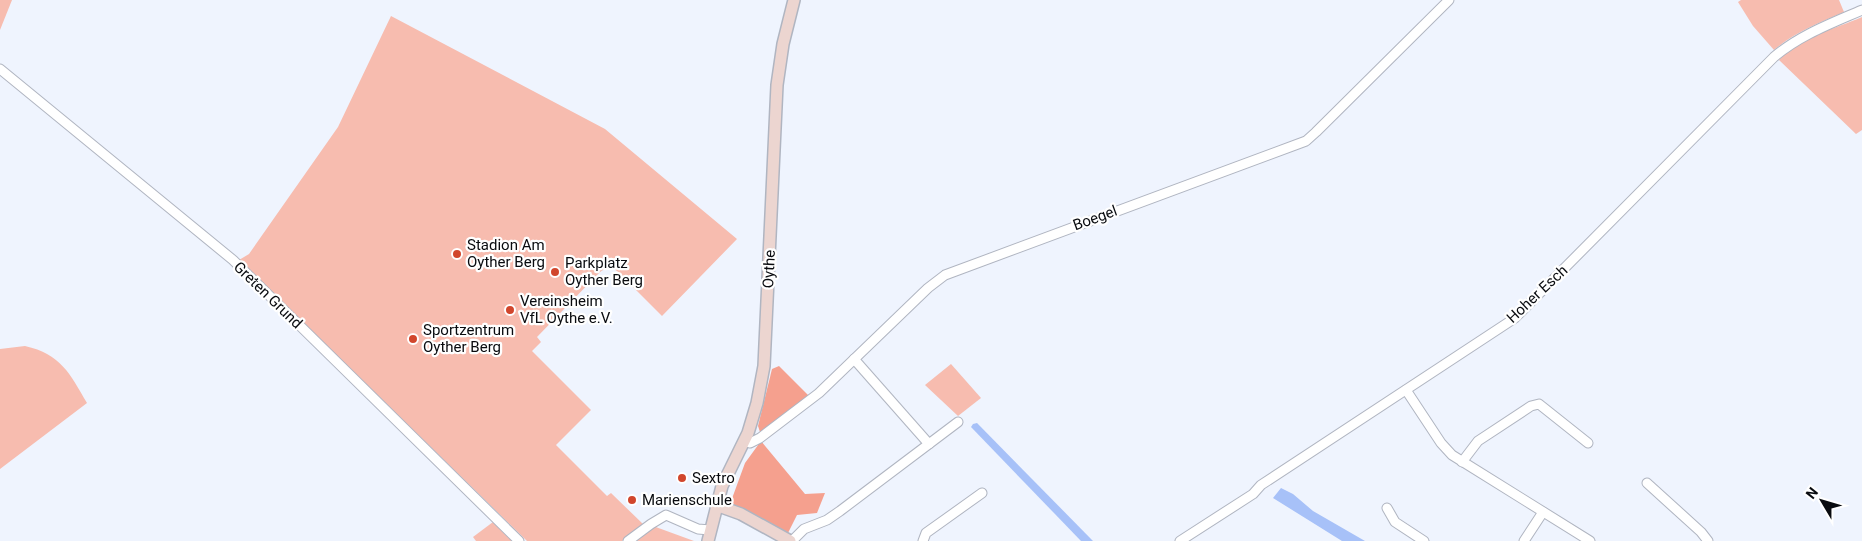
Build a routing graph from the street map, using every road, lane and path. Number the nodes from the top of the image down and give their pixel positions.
1 (794, 0) edge
2 (1449, 0) edge
3 (1862, 10) edge
4 (0, 69) edge
5 (854, 359) junction
6 (1406, 390) junction
7 (958, 422) dead end
8 (744, 441) junction
9 (1588, 443) dead end
10 (929, 444) junction
11 (1462, 462) junction
12 (1646, 483) dead end
13 (982, 493) dead end
14 (716, 505) junction
15 (1387, 508) dead end
16 (1543, 512) junction
17 (709, 536) edge
18 (519, 541) edge
19 (628, 541) edge
20 (791, 541) edge
21 (924, 541) edge
22 (1180, 541) edge
23 (1424, 541) edge
24 (1524, 541) edge
25 (1590, 541) edge
26 (1708, 541) edge

1 - 8 main road, Oythe
2 - 5 street, Boegel
3 - 6 street, Hoher Esch
4 - 18 street, Greten Grund
5 - 8 street, Boegel
5 - 10 street
6 - 11 street
6 - 22 street, Hoher Esch
7 - 10 street
8 - 14 main road, Oythe
9 - 11 street
10 - 20 street
11 - 16 street
12 - 26 street
13 - 21 street
14 - 17 main road, Oythe
14 - 20 main road
15 - 23 street
16 - 24 street
16 - 25 street
17 - 19 street, Oythe

